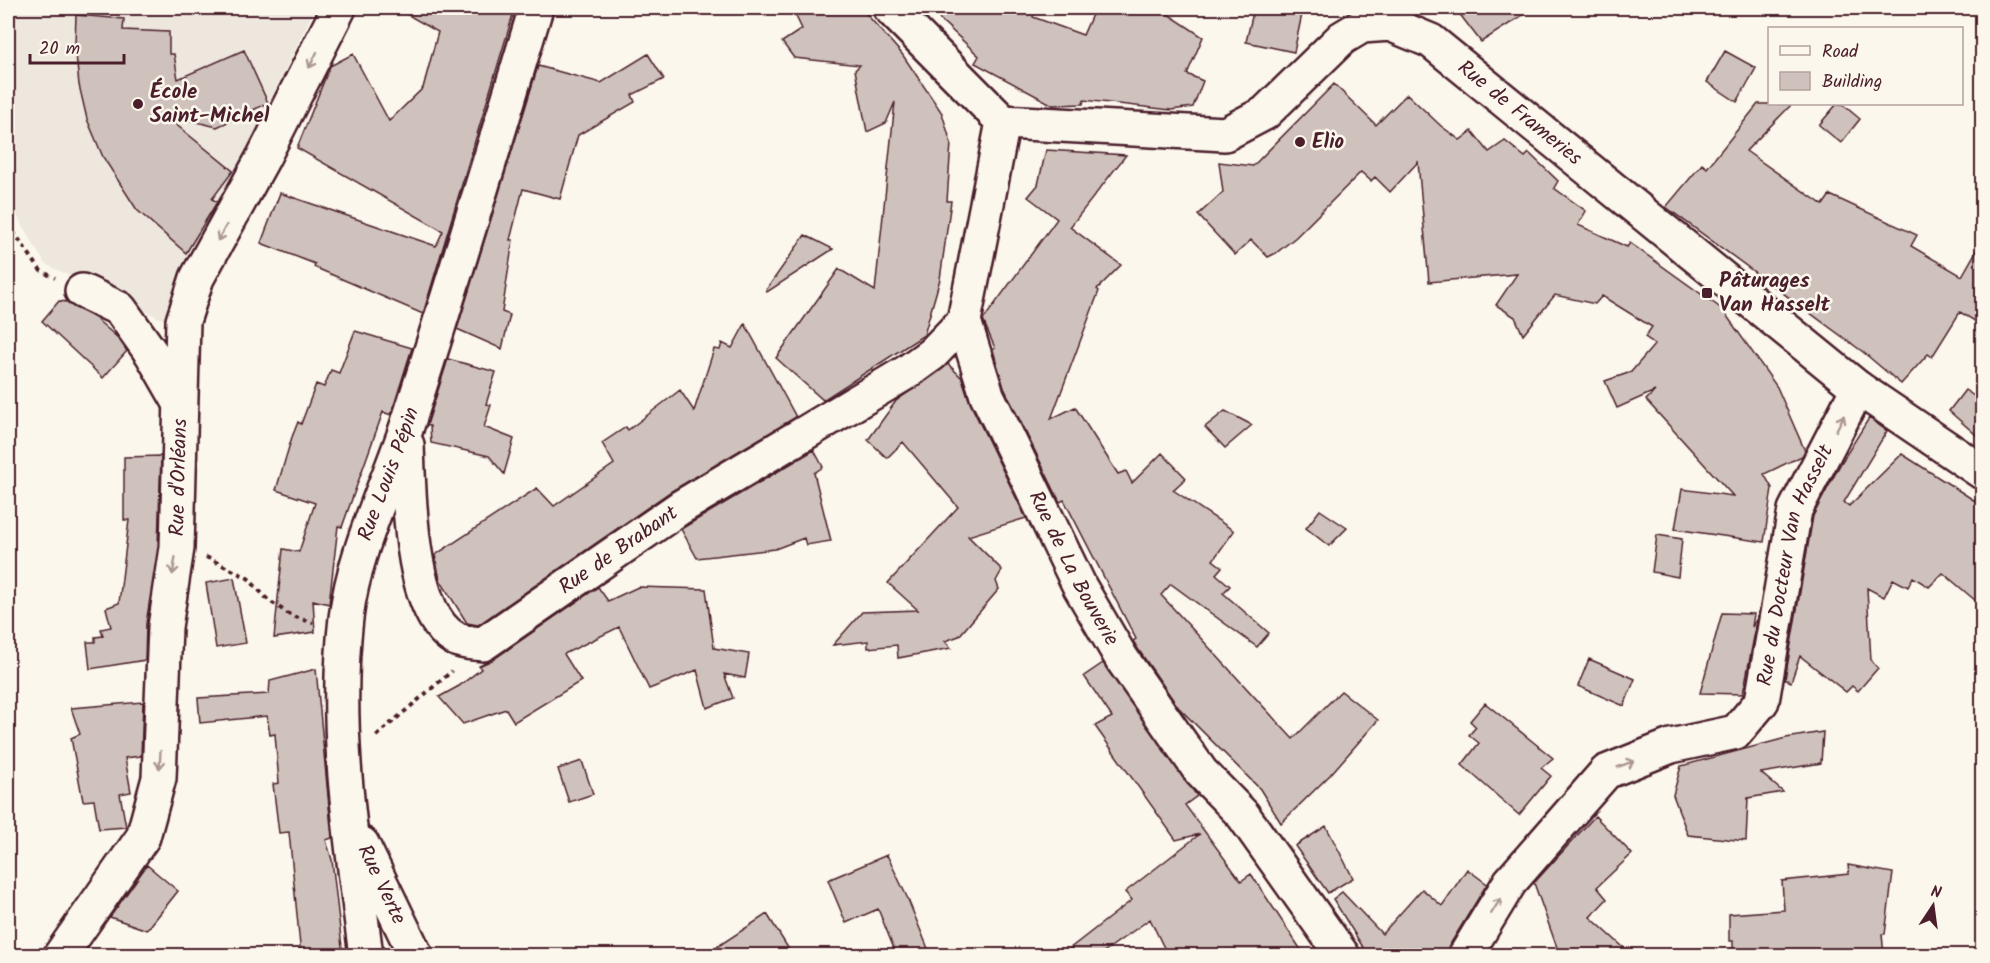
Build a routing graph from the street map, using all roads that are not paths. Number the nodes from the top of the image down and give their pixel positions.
1 (339, 8) edge
2 (536, 8) edge
3 (890, 8) edge
4 (1359, 17) edge
5 (1003, 122) junction
6 (82, 291) road end
7 (964, 321) junction
8 (1858, 388) junction
9 (180, 402) junction
10 (406, 428) junction
11 (1983, 472) edge
12 (348, 813) junction
13 (60, 956) edge
14 (366, 956) edge
15 (416, 956) edge
16 (1343, 956) edge
17 (1465, 956) edge

1 -> 9 street, Rue d'Orléans
2 - 10 street, Rue Louis Pépin
3 - 5 street
4 - 5 street, Rue de Frameries
4 - 8 street, Rue de Frameries
5 - 7 street, Rue de La Bouverie
6 - 9 street
7 - 10 street, Rue de Brabant
7 - 16 street, Rue de La Bouverie
8 - 11 street, Rue de Frameries
17 -> 8 street, Rue du Docteur Van Hasselt
9 -> 13 street, Rue d'Orléans
10 - 12 street, Rue Louis Pépin
12 - 14 street, Rue Louis Pépin
12 - 15 street, Rue Verte

